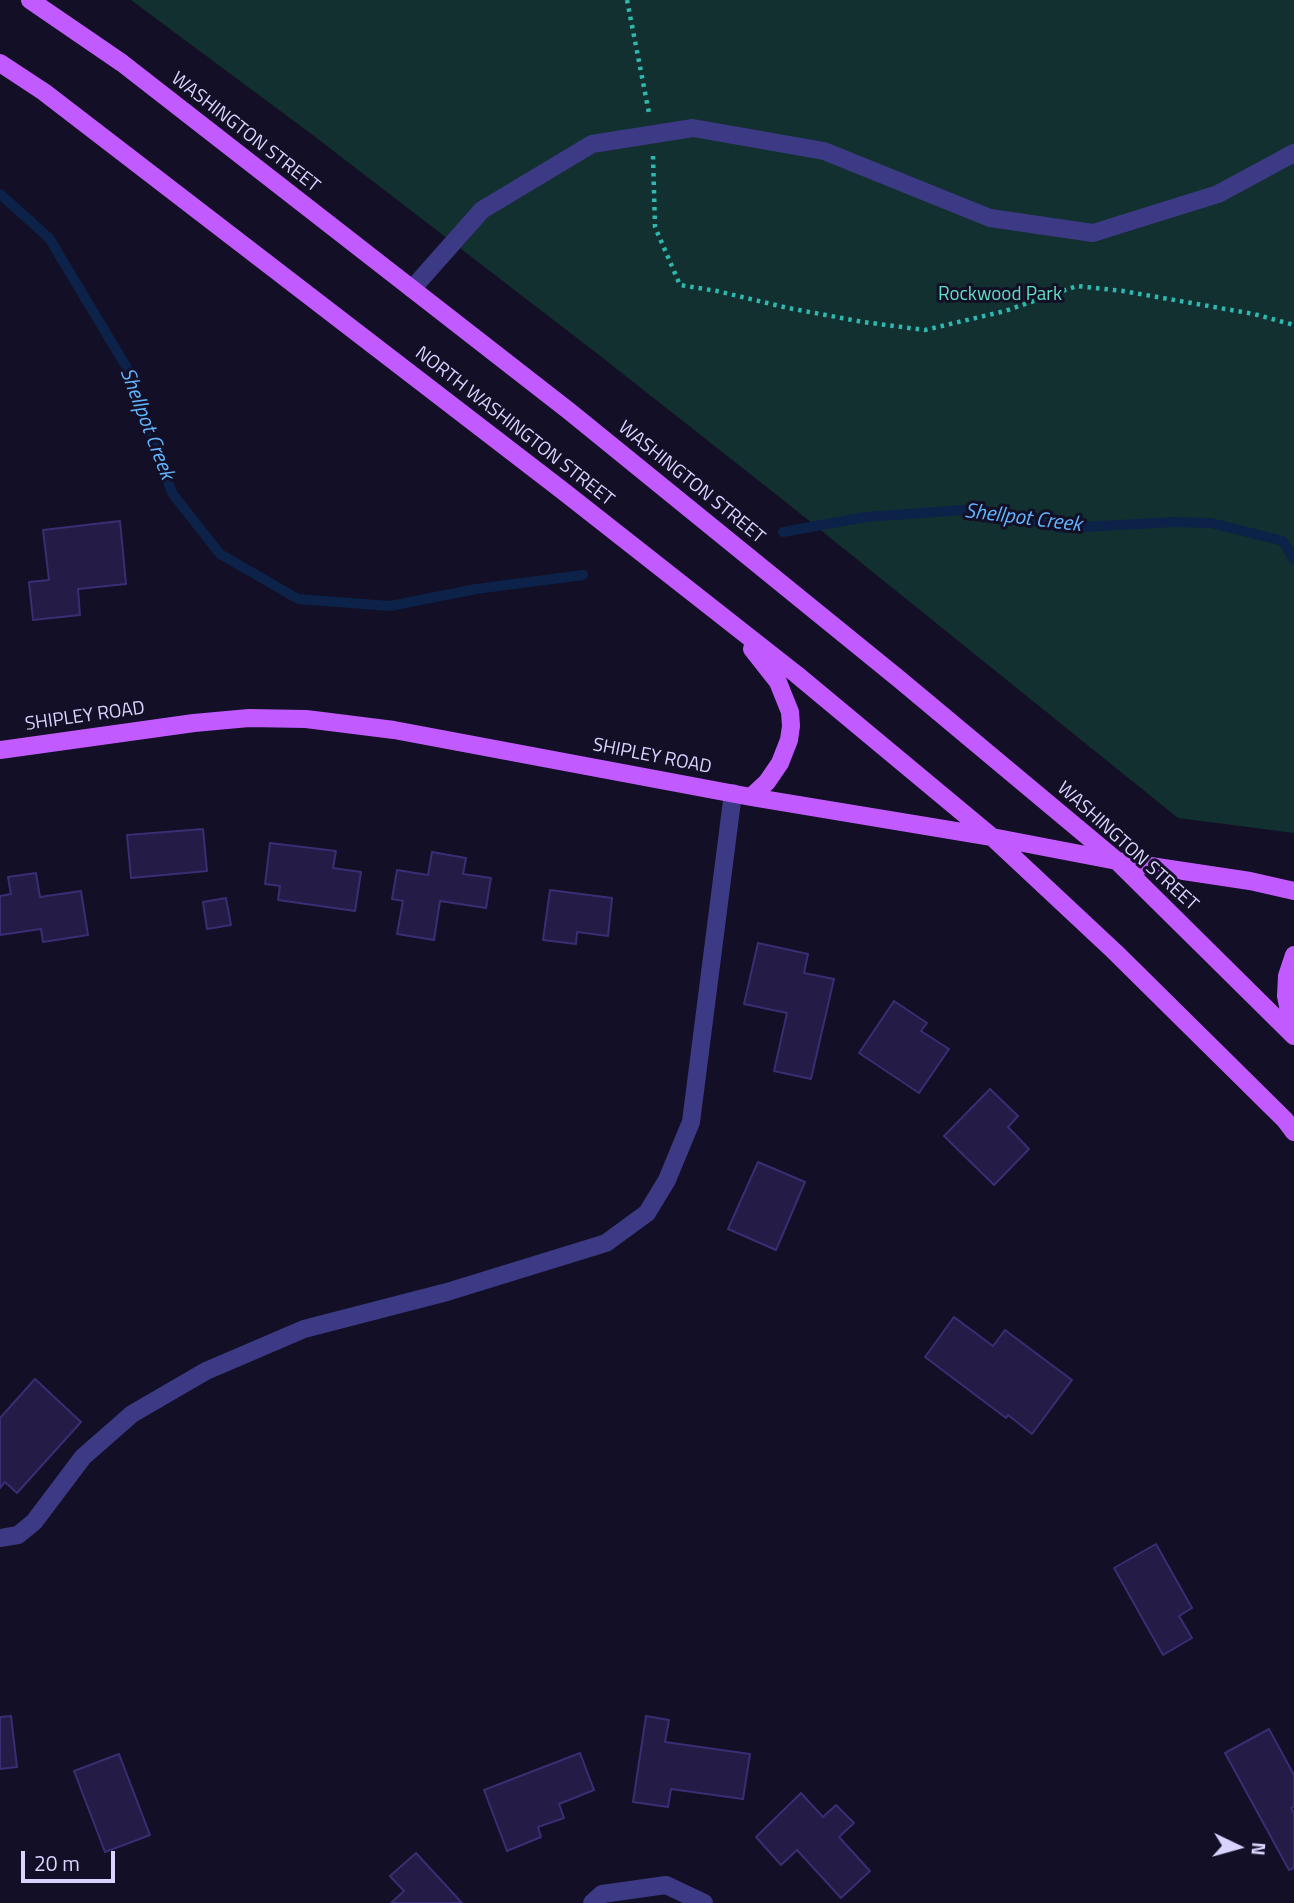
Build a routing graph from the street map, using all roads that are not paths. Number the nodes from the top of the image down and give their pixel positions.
1 (30, 0) edge
2 (0, 63) edge
3 (1294, 153) edge
4 (412, 289) junction
5 (723, 617) junction
6 (0, 750) edge
7 (733, 793) junction
8 (751, 797) junction
9 (992, 837) junction
10 (1117, 861) junction
11 (1294, 891) edge
12 (1294, 955) edge
13 (1294, 1024) edge
14 (1294, 1035) edge
15 (1294, 1132) edge
16 (0, 1538) edge
17 (592, 1903) edge
18 (704, 1903) edge

1 - 4 main road, WASHINGTON STREET
2 - 5 main road, NORTH WASHINGTON STREET
3 - 4 street
4 - 10 main road, WASHINGTON STREET
5 - 8 main road
5 - 9 main road, NORTH WASHINGTON STREET
6 - 7 main road, SHIPLEY ROAD
7 - 8 main road, SHIPLEY ROAD
7 - 16 street
8 - 9 main road, SHIPLEY ROAD
9 - 10 main road, SHIPLEY ROAD
9 - 15 main road
10 - 11 main road, SHIPLEY ROAD
10 - 14 main road, WASHINGTON STREET
12 - 13 main road
17 - 18 street

